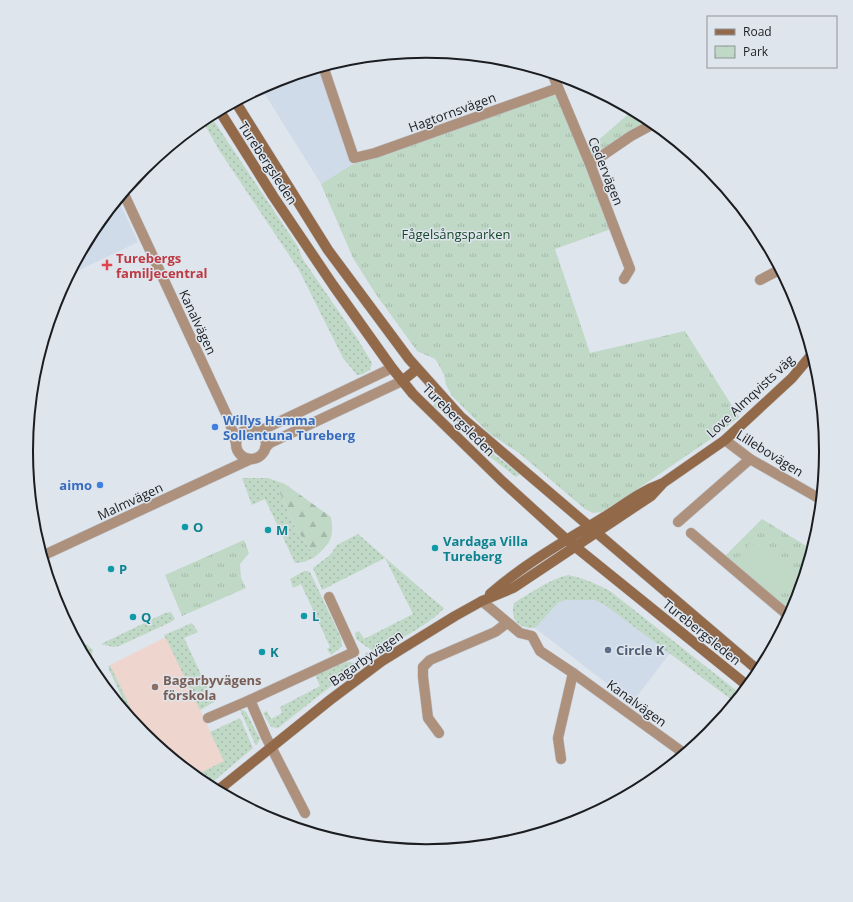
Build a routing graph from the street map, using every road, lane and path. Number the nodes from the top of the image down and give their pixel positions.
1 (325, 71) edge
2 (554, 79) edge
3 (558, 88) junction
4 (238, 106) edge
5 (222, 115) edge
6 (649, 127) edge
7 (590, 164) junction
8 (126, 198) edge
9 (776, 272) edge
10 (624, 279) dead end
11 (760, 280) dead end
12 (809, 358) edge
13 (409, 359) junction
14 (392, 368) junction
15 (417, 369) junction
16 (402, 381) junction
17 (229, 420) junction
18 (251, 430) junction
19 (725, 440) junction
20 (236, 445) junction
21 (265, 448) junction
22 (251, 459) junction
23 (750, 459) junction
24 (229, 469) junction
25 (817, 497) edge
26 (678, 522) dead end
27 (592, 530) junction
28 (691, 533) dead end
29 (567, 540) junction
30 (575, 547) junction
31 (46, 554) edge
32 (329, 597) dead end
33 (482, 601) junction
34 (785, 613) edge
35 (507, 623) junction
36 (755, 668) edge
37 (573, 672) junction
38 (744, 683) edge
39 (250, 700) junction
40 (208, 718) dead end
41 (439, 733) dead end
42 (272, 746) junction
43 (681, 751) edge
44 (561, 759) dead end
45 (222, 787) edge
46 (305, 813) dead end

1 - 3 street, Hagtornsvägen
2 - 3 street, Cedervägen
3 - 7 street, Cedervägen
4 - 13 main road, Turebergsleden
5 - 14 main road, Turebergsleden
6 - 7 street
7 - 10 street, Cedervägen
8 - 17 street, Kanalvägen
9 - 11 street
12 - 19 main road, Love Almqvists väg
13 - 14 main road
13 - 15 main road, Turebergsleden
14 - 16 main road, Turebergsleden
14 - 18 street
15 - 16 main road
15 - 27 main road, Turebergsleden
16 - 21 street
16 - 29 main road, Turebergsleden
17 - 18 street
17 - 20 street, Kanalvägen
18 - 20 street
18 - 21 street
19 - 23 street, Lillebovägen
19 - 27 main road, Love Almqvists väg
20 - 22 street
20 - 24 street
21 - 22 street
22 - 24 street, Malmvägen
23 - 25 street, Lillebovägen
23 - 26 street
24 - 31 street, Malmvägen
27 - 29 main road, Bagarbyvägen
27 - 30 main road, Bagarbyvägen
27 - 36 main road, Turebergsleden
28 - 34 street
29 - 30 main road, Turebergsleden
29 - 33 main road, Bagarbyvägen
30 - 33 main road, Bagarbyvägen
30 - 38 main road, Turebergsleden
32 - 39 street, Bagarbyvägen
33 - 35 street, Kanalvägen
33 - 42 main road, Bagarbyvägen
35 - 37 street, Kanalvägen
35 - 41 street
37 - 43 street, Kanalvägen
37 - 44 street
39 - 40 street, Bagarbyvägen
39 - 42 street
42 - 45 main road, Bagarbyvägen
42 - 46 street

